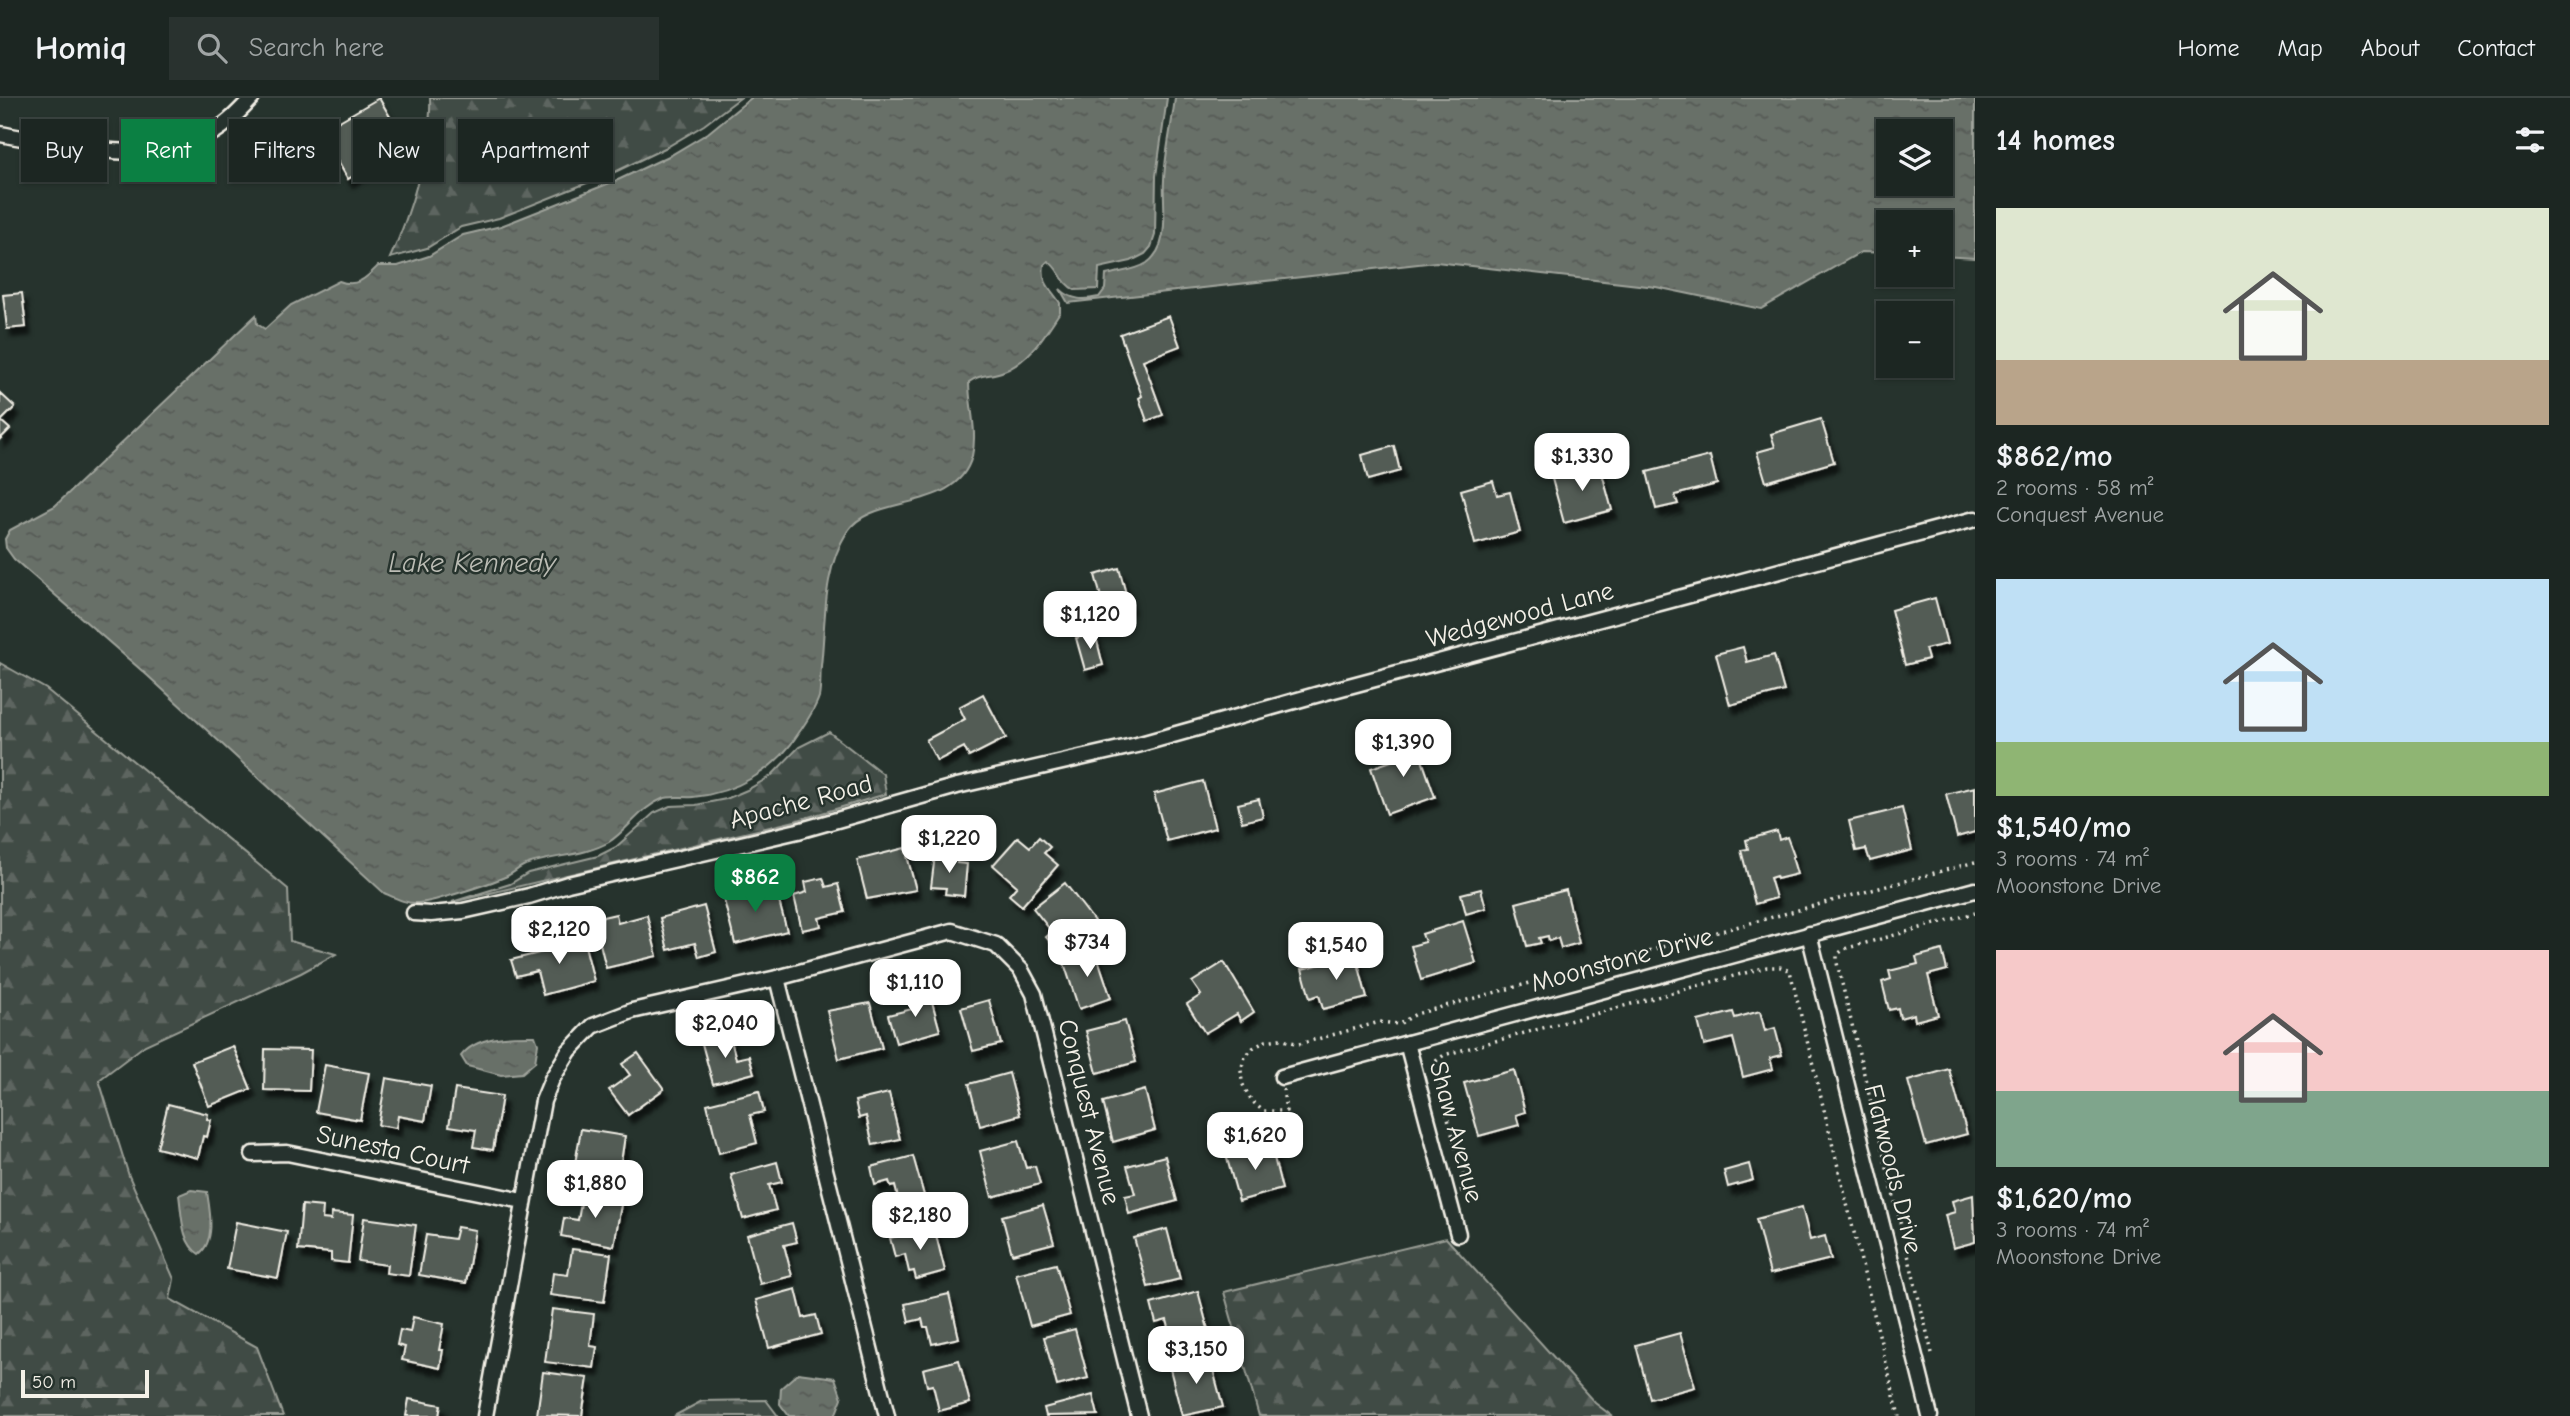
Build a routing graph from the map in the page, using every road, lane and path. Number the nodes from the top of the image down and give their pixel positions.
1 (253, 98) edge
2 (0, 134) edge
3 (1975, 519) edge
4 (1077, 759) joint
5 (1975, 862) edge
6 (1975, 890) edge
7 (414, 913) dead end
8 (1975, 914) edge
9 (1809, 934) junction
10 (777, 978) junction
11 (1407, 1043) junction
12 (1282, 1077) joint
13 (253, 1154) dead end
14 (1448, 1194) junction
15 (523, 1201) junction
16 (1458, 1234) dead end
17 (1934, 1363) dead end
18 (485, 1416) edge
19 (887, 1416) edge
20 (1139, 1416) edge
21 (1899, 1416) edge
22 (1930, 1416) edge

1 - 2 street
3 - 4 street, Wedgewood Lane
4 - 7 street, Apache Road
5 - 12 path
6 - 9 street, Moonstone Drive
8 - 17 path
9 - 11 street, Moonstone Drive
9 - 22 street, Flatwoods Drive
10 - 15 street, Conquest Avenue
10 - 19 street
10 - 20 street, Conquest Avenue
11 - 12 street, Moonstone Drive
11 - 14 street, Shaw Avenue
13 - 15 street, Sunesta Court
14 - 16 street, Shaw Avenue
14 - 21 path
15 - 18 street, Conquest Avenue

